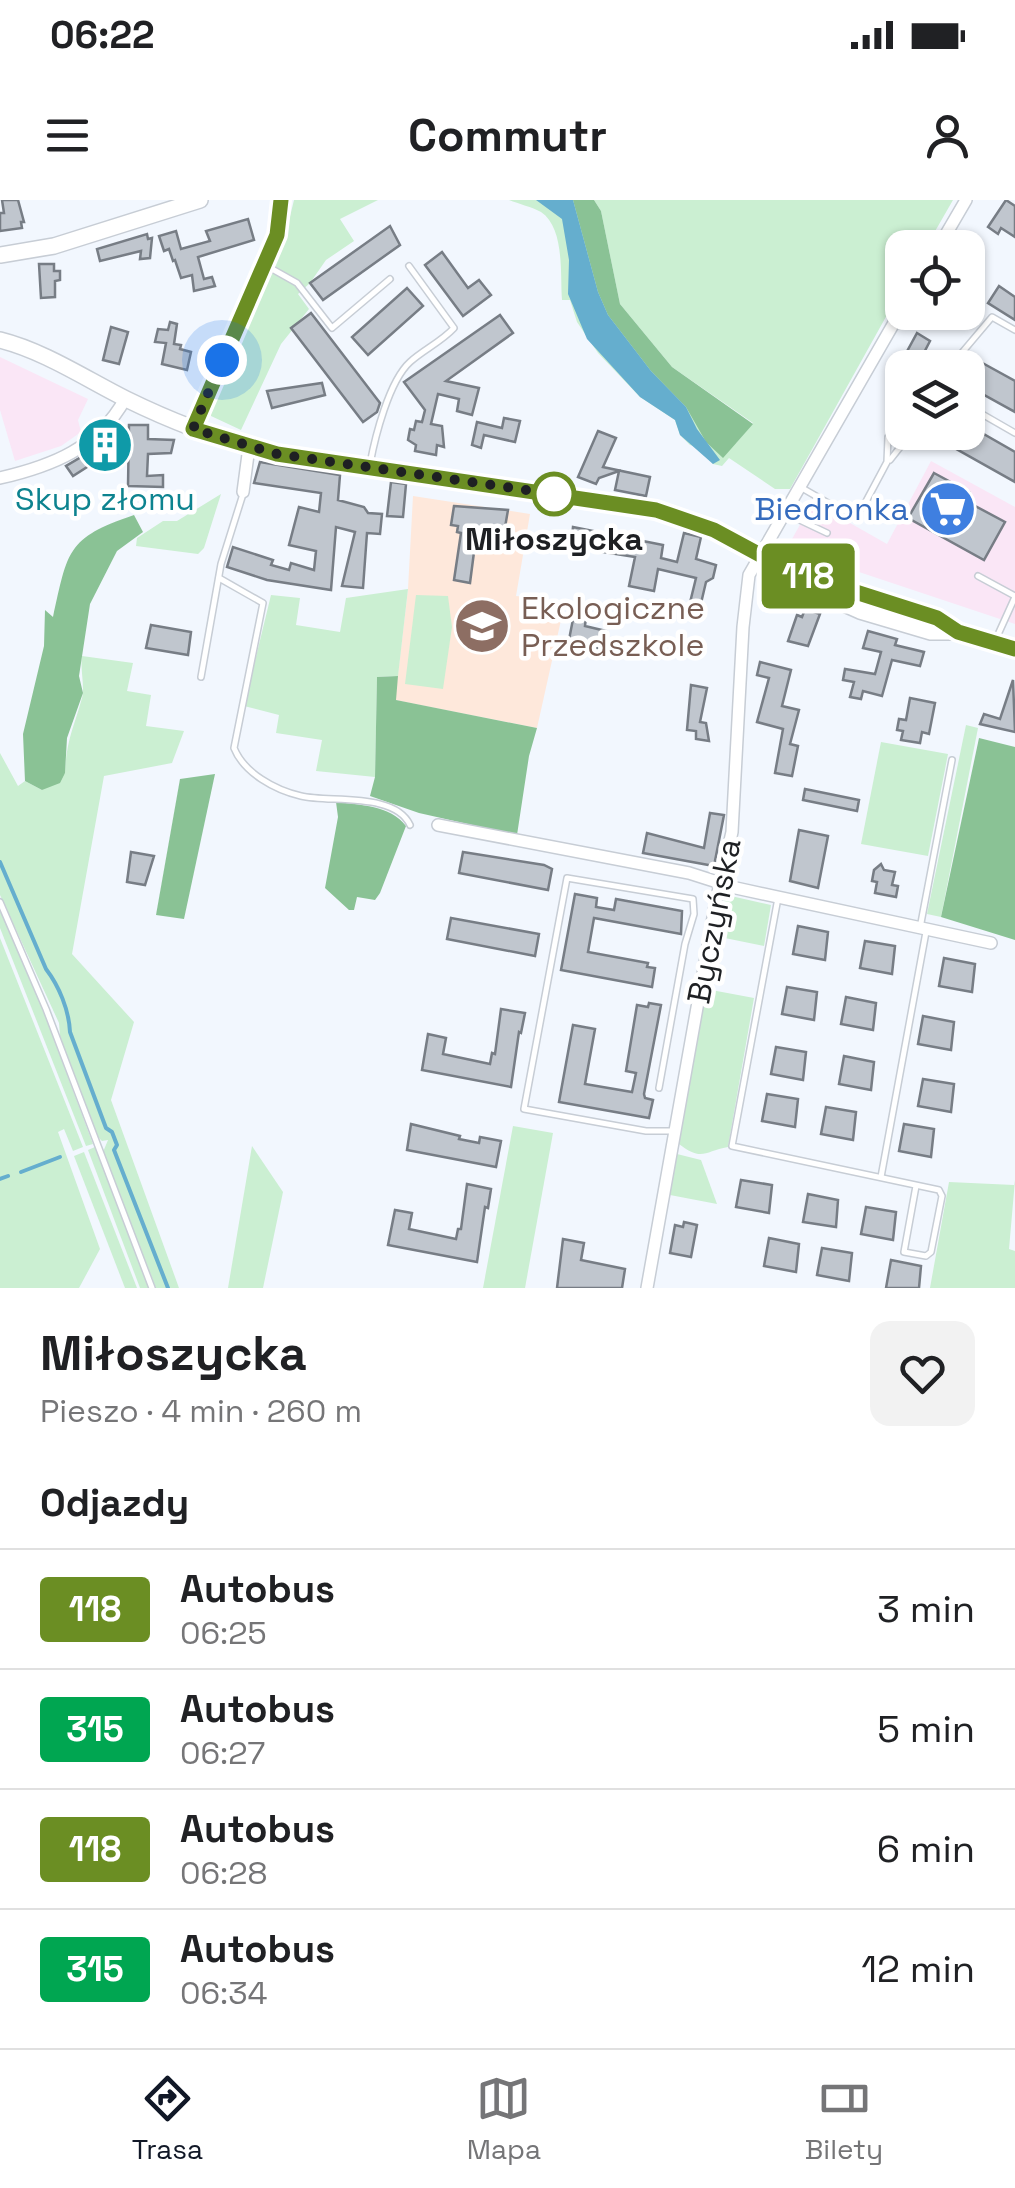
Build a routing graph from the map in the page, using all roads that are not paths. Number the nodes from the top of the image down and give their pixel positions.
1 (200, 200) edge
2 (281, 200) edge
3 (966, 200) edge
4 (948, 230) edge
5 (0, 255) edge
6 (265, 265) junction
7 (409, 266) dead end
8 (390, 279) dead end
9 (890, 330) edge
10 (1015, 330) edge
11 (3, 339) edge
12 (964, 350) edge
13 (125, 399) junction
14 (985, 416) edge
15 (193, 429) junction
16 (1015, 433) edge
17 (249, 447) junction
18 (888, 450) edge
19 (898, 450) edge
20 (888, 462) junction
21 (370, 467) junction
22 (0, 478) edge
23 (802, 488) junction
24 (244, 492) joint
25 (787, 514) junction
26 (827, 533) dead end
27 (762, 555) junction
28 (978, 576) dead end
29 (219, 578) junction
30 (1015, 596) edge
31 (994, 642) junction
32 (1015, 649) edge
33 (201, 677) dead end
34 (952, 760) dead end
35 (410, 825) dead end
36 (438, 825) dead end
37 (721, 884) junction
38 (778, 898) junction
39 (0, 902) edge
40 (923, 928) junction
41 (689, 934) junction
42 (703, 937) junction
43 (991, 943) dead end
44 (658, 1088) dead end
45 (674, 1131) junction
46 (880, 1178) junction
47 (916, 1186) junction
48 (152, 1288) edge
49 (647, 1288) edge

1 - 5 street
2 - 6 street
3 - 4 street
6 - 8 lane
6 - 15 street
7 - 21 lane
9 - 23 street, Byczyńska
10 - 12 lane
11 - 13 street
13 - 15 street
13 - 22 street
14 - 16 lane
15 - 17 street
17 - 21 street
17 - 24 street
18 - 20 lane
19 - 20 lane
20 - 23 lane
21 - 27 street
23 - 25 street, Byczyńska
24 - 29 lane
25 - 26 lane
25 - 27 street, Byczyńska
27 - 31 street
27 - 37 street, Byczyńska
28 - 30 lane
29 - 33 lane
29 - 35 lane
30 - 31 lane
31 - 32 street
34 - 40 lane
36 - 37 street
37 - 38 street
37 - 42 street, Byczyńska
38 - 40 street
38 - 46 lane
39 - 48 lane
40 - 43 street
40 - 46 lane
41 - 42 lane
41 - 44 lane
41 - 45 lane
42 - 45 street, Byczyńska
45 - 49 street, Byczyńska
46 - 47 lane
47 - 47 lane

